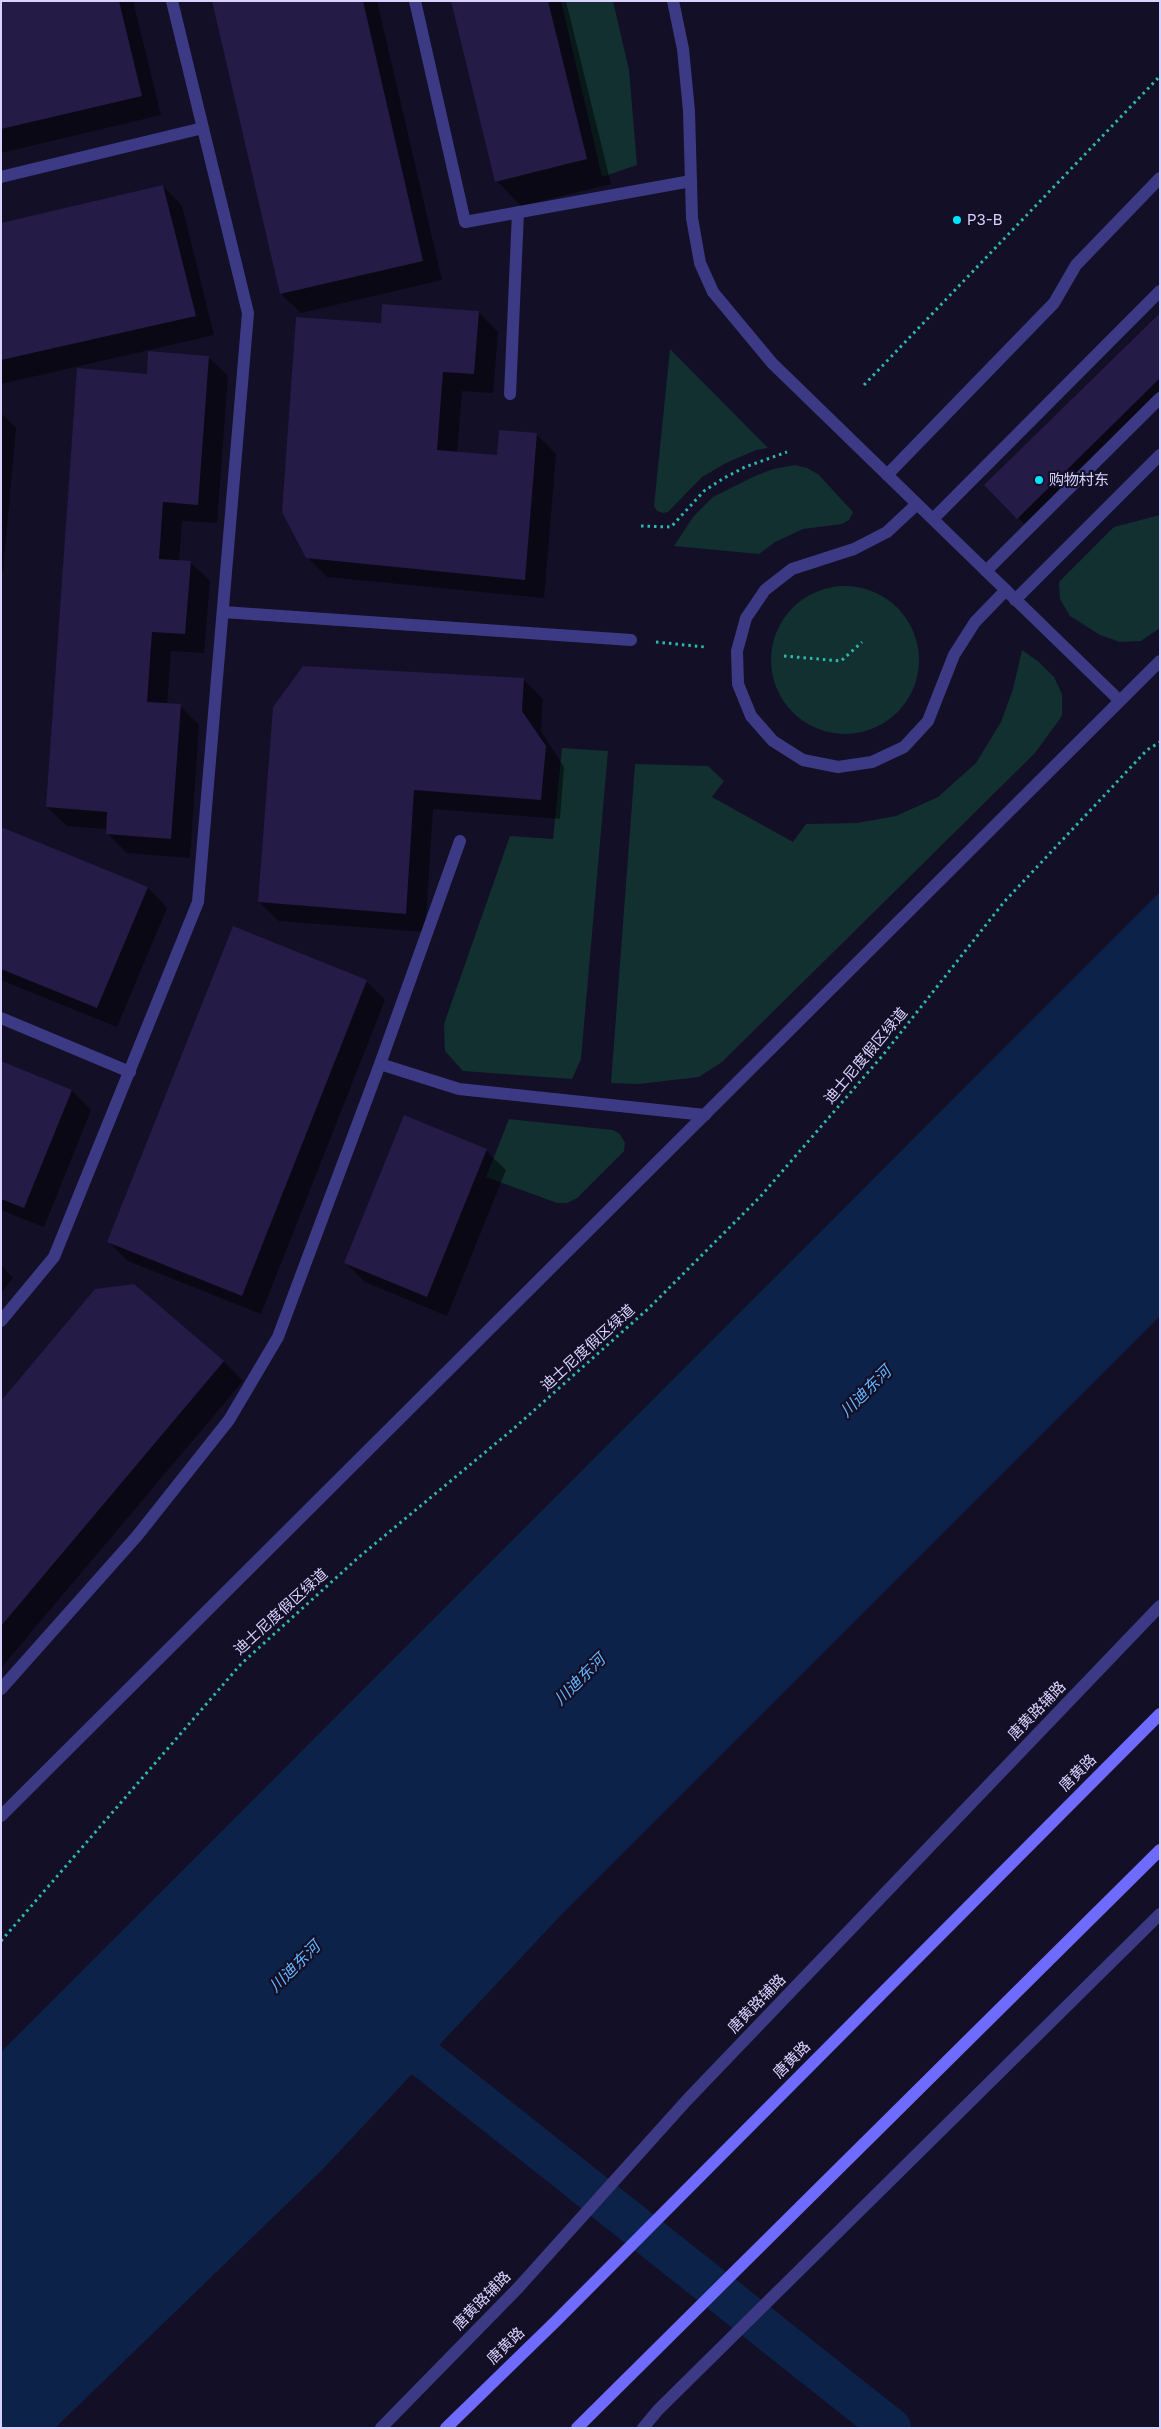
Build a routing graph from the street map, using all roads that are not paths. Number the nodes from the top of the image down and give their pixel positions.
1 (172, 1) edge
2 (415, 1) edge
3 (673, 1) edge
4 (203, 128) junction
5 (1, 177) edge
6 (1160, 178) edge
7 (691, 181) junction
8 (518, 212) junction
9 (1160, 291) edge
10 (510, 394) dead end
11 (1160, 398) edge
12 (1160, 456) edge
13 (887, 475) junction
14 (917, 504) junction
15 (932, 519) junction
16 (986, 571) junction
17 (1006, 590) junction
18 (1015, 600) junction
19 (223, 612) junction
20 (631, 640) road end
21 (1160, 661) edge
22 (1120, 701) junction
23 (460, 841) dead end
24 (1, 1018) edge
25 (380, 1064) junction
26 (130, 1072) junction
27 (705, 1115) junction
28 (1, 1322) edge
29 (1160, 1606) edge
30 (1, 1689) edge
31 (1160, 1714) edge
32 (1, 1816) edge
33 (1160, 1850) edge
34 (1160, 1914) edge
35 (381, 2428) edge
36 (446, 2428) edge
37 (577, 2428) edge
38 (643, 2428) edge

1 - 4 street
2 - 8 street
3 - 7 street
4 - 5 street
4 - 19 street
6 - 13 street
7 - 8 street
7 - 13 street
8 - 10 street
9 - 15 street
11 - 16 street
12 - 18 street
13 - 14 street
14 - 15 street
14 - 17 street
15 - 16 street
16 - 17 street
17 - 18 street
18 - 22 street
19 - 20 street
19 - 26 street
21 - 22 street
22 - 27 street
23 - 25 street
24 - 26 street
25 - 27 street
25 - 30 street
26 - 28 street
27 - 32 street
29 - 35 street, 唐黄路辅路
31 - 36 main road, 唐黄路
33 - 37 main road
34 - 38 street

